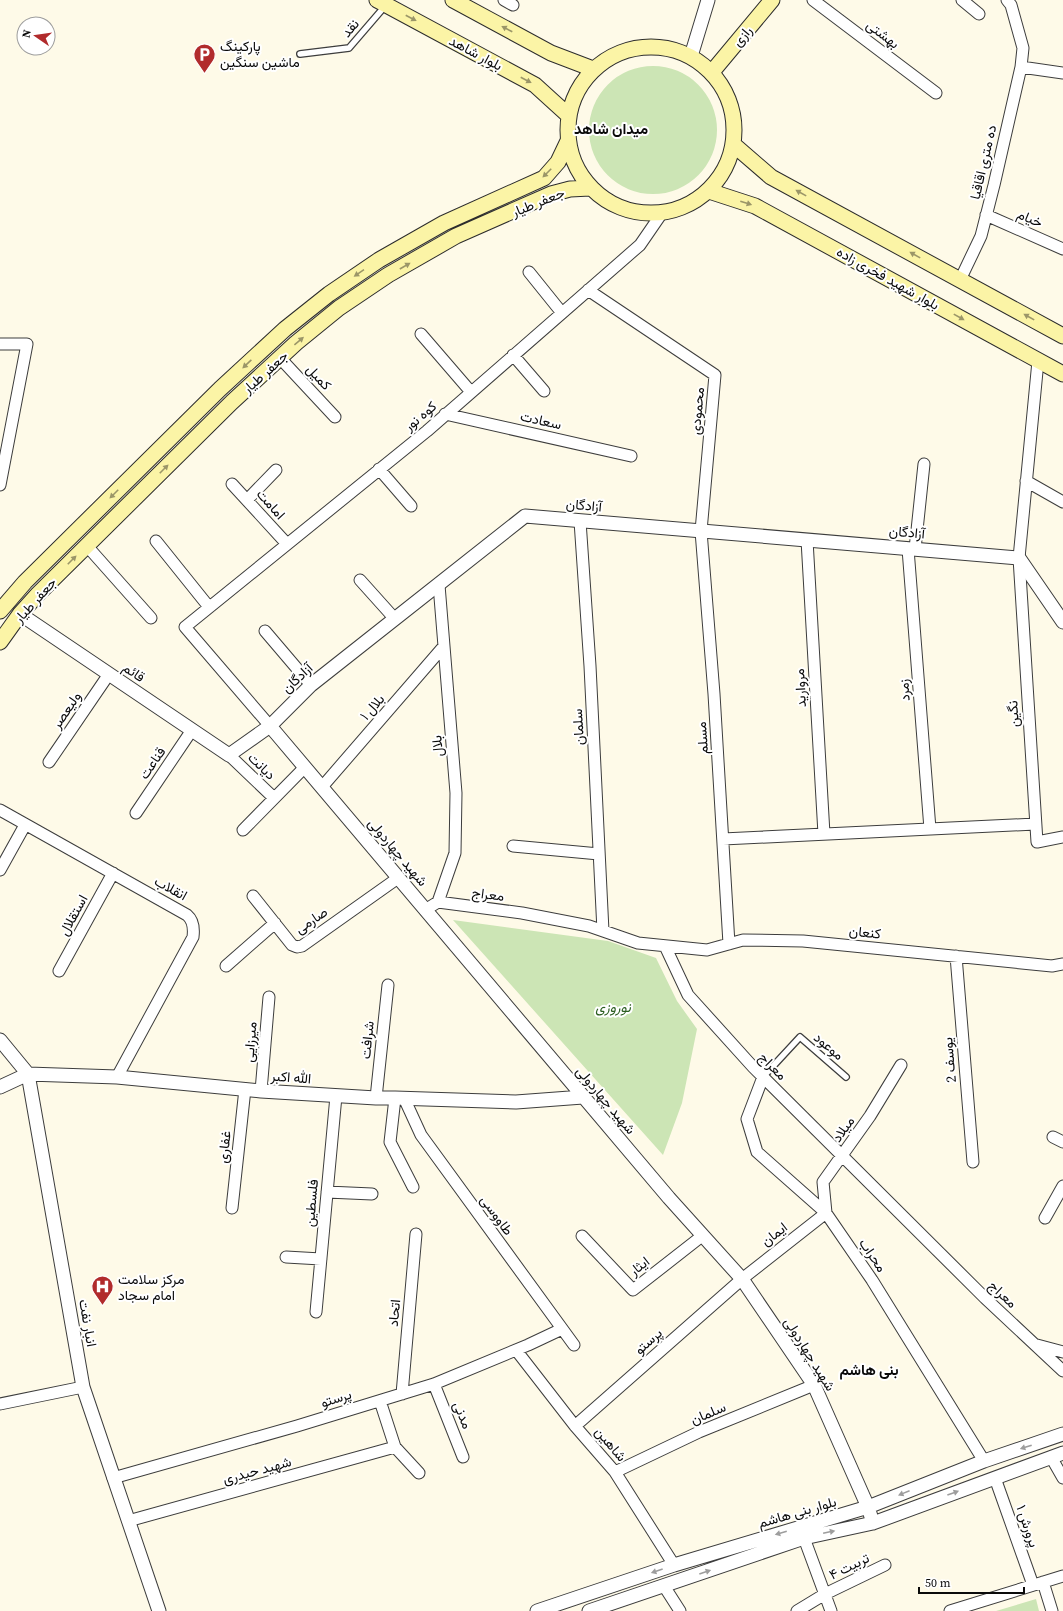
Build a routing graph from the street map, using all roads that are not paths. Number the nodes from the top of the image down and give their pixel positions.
1 (453, 0) edge
2 (708, 0) edge
3 (772, 0) edge
4 (813, 0) edge
5 (962, 0) edge
6 (1007, 0) edge
7 (382, 3) edge
8 (979, 14) dead end
9 (300, 54) dead end
10 (691, 56) junction
11 (1021, 67) junction
12 (593, 69) junction
13 (712, 72) junction
14 (1063, 73) edge
15 (936, 93) dead end
16 (568, 115) junction
17 (568, 141) junction
18 (734, 145) junction
19 (590, 188) junction
20 (709, 191) junction
21 (662, 213) junction
22 (986, 215) junction
23 (446, 222) junction
24 (454, 237) junction
25 (1063, 249) edge
26 (529, 272) dead end
27 (960, 280) junction
28 (588, 290) junction
29 (562, 313) junction
30 (422, 334) dead end
31 (1063, 336) edge
32 (0, 344) edge
33 (513, 355) junction
34 (280, 358) junction
35 (1038, 361) junction
36 (1063, 374) edge
37 (544, 391) dead end
38 (471, 392) junction
39 (445, 414) junction
40 (335, 417) dead end
41 (631, 456) dead end
42 (924, 464) dead end
43 (379, 469) junction
44 (276, 470) dead end
45 (1026, 480) junction
46 (232, 484) dead end
47 (0, 485) edge
48 (247, 500) junction
49 (1063, 502) edge
50 (411, 506) dead end
51 (580, 521) junction
52 (701, 531) junction
53 (807, 540) junction
54 (156, 541) dead end
55 (287, 544) junction
56 (87, 546) junction
57 (912, 549) junction
58 (1019, 558) junction
59 (360, 580) dead end
60 (439, 584) junction
61 (209, 607) junction
62 (0, 612) edge
63 (20, 614) junction
64 (151, 618) dead end
65 (395, 619) junction
66 (1063, 622) edge
67 (265, 631) dead end
68 (0, 642) edge
69 (444, 646) junction
70 (108, 674) junction
71 (311, 685) junction
72 (270, 726) junction
73 (192, 730) junction
74 (230, 755) junction
75 (49, 762) dead end
76 (305, 767) junction
77 (322, 787) junction
78 (274, 798) junction
79 (0, 810) edge
80 (136, 813) dead end
81 (1035, 824) junction
82 (25, 825) junction
83 (930, 829) junction
84 (243, 830) dead end
85 (824, 834) junction
86 (1063, 837) edge
87 (723, 839) junction
88 (513, 846) dead end
89 (599, 854) junction
90 (0, 870) edge
91 (113, 873) junction
92 (398, 878) junction
93 (252, 896) dead end
94 (438, 902) junction
95 (425, 910) junction
96 (275, 923) junction
97 (603, 931) junction
98 (730, 944) junction
99 (665, 946) junction
100 (956, 956) junction
101 (1063, 964) edge
102 (226, 966) dead end
103 (59, 971) dead end
104 (388, 985) dead end
105 (269, 997) dead end
106 (0, 1040) edge
107 (901, 1065) dead end
108 (28, 1074) junction
109 (846, 1076) dead end
110 (763, 1077) junction
111 (117, 1078) junction
112 (0, 1087) edge
113 (245, 1089) junction
114 (261, 1091) junction
115 (336, 1096) junction
116 (583, 1097) junction
117 (376, 1098) junction
118 (399, 1098) junction
119 (842, 1156) junction
120 (973, 1162) dead end
121 (1063, 1186) edge
122 (413, 1187) dead end
123 (327, 1192) junction
124 (372, 1194) dead end
125 (232, 1208) dead end
126 (826, 1213) junction
127 (1045, 1218) dead end
128 (416, 1234) dead end
129 (582, 1236) dead end
130 (702, 1236) junction
131 (286, 1257) dead end
132 (321, 1259) junction
133 (742, 1279) junction
134 (316, 1312) dead end
135 (562, 1329) junction
136 (1035, 1344) junction
137 (574, 1345) dead end
138 (516, 1350) junction
139 (1063, 1352) edge
140 (1063, 1371) edge
141 (434, 1384) junction
142 (814, 1385) junction
143 (83, 1387) junction
144 (402, 1394) junction
145 (0, 1404) edge
146 (382, 1407) dead end
147 (575, 1426) junction
148 (1063, 1434) edge
149 (395, 1447) junction
150 (1057, 1455) edge
151 (463, 1457) dead end
152 (984, 1461) junction
153 (615, 1472) junction
154 (419, 1473) dead end
155 (114, 1478) junction
156 (995, 1478) junction
157 (1063, 1478) edge
158 (868, 1507) junction
159 (128, 1521) junction
160 (873, 1523) junction
161 (804, 1538) junction
162 (674, 1565) junction
163 (885, 1565) dead end
164 (1063, 1576) edge
165 (1038, 1584) junction
166 (664, 1586) junction
167 (825, 1594) junction
168 (159, 1611) edge
169 (537, 1611) edge
170 (589, 1611) edge
171 (680, 1611) edge
172 (797, 1611) edge
173 (831, 1611) edge
174 (950, 1611) edge
175 (1052, 1611) edge

12 -> 1 main road
2 - 10 street
3 - 13 main road, رازی
4 - 15 street, بهشتی
5 - 8 street
6 - 11 street, ده متری اقاقیا
7 - 9 lane, نقد
7 -> 16 main road, بلوار شاهد
10 - 12 main road
10 - 13 main road
11 - 14 street
11 - 22 street, ده متری اقاقیا
12 - 16 main road
13 - 18 main road
16 - 17 main road
17 - 19 main road
17 -> 23 main road, جعفر طیار
18 - 20 main road
27 -> 18 main road
19 - 21 main road
19 - 24 main road, جعفر طیار
20 - 21 main road
20 -> 35 main road, بلوار شهید فخری زاده
21 - 28 street, کوه نور
22 - 25 street, خیام
22 - 27 street, ده متری اقاقیا
23 - 24 main road
23 -> 62 main road, جعفر طیار
34 -> 24 main road, جعفر طیار
26 - 29 street
31 -> 27 main road
28 - 29 street, کوه نور
28 - 52 street, محمودی
29 - 33 street, کوه نور
30 - 38 street
32 - 47 street
33 - 37 street
33 - 38 street, کوه نور
34 - 40 street, کمیل
56 -> 34 main road, جعفر طیار
35 - 36 main road, بلوار شهید فخری زاده
35 - 45 street
38 - 39 street, کوه نور
39 - 41 street, سعادت
39 - 43 street, کوه نور
42 - 57 street, زمرد
43 - 50 street
43 - 55 street, کوه نور
44 - 48 street
45 - 49 street
45 - 58 street
46 - 48 street, امامت
48 - 55 street, امامت
51 - 52 street, آزادگان
51 - 60 street, آزادگان
51 - 89 street, سلمان
52 - 53 street, آزادگان
52 - 87 street, مسلم
53 - 57 street, آزادگان
53 - 85 street, مروارید
54 - 61 street
55 - 61 street, کوه نور
63 -> 56 main road, جعفر طیار
56 - 64 street
57 - 58 street, آزادگان
57 - 83 street, زمرد
58 - 66 street
58 - 81 street, نگین
59 - 65 street
60 - 65 street, آزادگان
60 - 69 street, بلال
61 - 72 street, کوه نور
63 - 68 main road, جعفر طیار
63 - 70 street, قائم
65 - 71 street, آزادگان
67 - 71 street
69 - 77 street, بلال ۱
69 - 94 street, بلال
70 - 73 street, قائم
70 - 75 street, ولیعصر
71 - 72 street, آزادگان
72 - 74 street, آزادگان
72 - 76 street, شهید چهاردولی
73 - 74 street, قائم
73 - 80 street, قناعت
74 - 78 street, دیانت
76 - 77 street, شهید چهاردولی
76 - 78 street, دیانت
77 - 92 street, شهید چهاردولی
78 - 84 street, دیانت
79 - 82 street, انقلاب
81 - 83 street
81 - 86 street, نگین
82 - 90 street
82 - 91 street, انقلاب
83 - 85 street
85 - 87 street
87 - 98 street, مسلم
88 - 89 street
89 - 97 street, سلمان
91 - 103 street, استقلال
91 - 111 street, انقلاب
92 - 95 street, شهید چهاردولی
92 - 96 street, صارمی
93 - 96 street, صارمی
94 - 95 street
94 - 97 street, معراج
95 - 116 street, شهید چهاردولی
96 - 102 street
97 - 99 street, معراج
98 - 99 street, کنعان
98 - 100 street, کنعان
99 - 110 street, معراج
100 - 101 street, کنعان
100 - 120 street, یوسف 2
104 - 117 street, شرافت
105 - 114 street, میرزایی
106 - 108 street, انبار نفت
107 - 119 street, میلاد
108 - 111 street, الله اکبر
108 - 112 street, الله اکبر
108 - 143 street, انبار نفت
109 - 110 lane, موعود
110 - 119 street, معراج
110 - 126 street, محراب
111 - 113 street, الله اکبر
113 - 114 street, الله اکبر
113 - 125 street, غفاری
114 - 115 street, الله اکبر
115 - 117 street, الله اکبر
115 - 123 street, فلسطین
116 - 118 street, الله اکبر
116 - 130 street, شهید چهاردولی
117 - 118 street, الله اکبر
118 - 122 street
118 - 135 street, طاووسی
119 - 126 street, میلاد
119 - 136 street, معراج
121 - 127 street
123 - 124 street
123 - 132 street, فلسطین
126 - 133 street, ایمان
126 - 152 street, محراب
128 - 144 street, اتحاد
129 - 130 street, ایثار
130 - 133 street, شهید چهاردولی
131 - 132 street
132 - 134 street, فلسطین
133 - 142 street, شهید چهاردولی
133 - 147 street, پرستو
135 - 137 street, طاووسی
135 - 138 street, پرستو
136 - 139 street, معراج
136 - 140 street
138 - 141 street, پرستو
138 - 147 street, شاهین
141 - 144 street, پرستو
141 - 151 street, مدنی
142 - 153 street, سلمان
142 - 158 street, شهید چهاردولی
143 - 145 street
143 - 155 street, انبار نفت
144 - 155 street, پرستو
146 - 149 street
147 - 153 street, شاهین
148 -> 152 street, بلوار بنی هاشم
149 - 154 street
149 - 159 street, شهید حیدری
150 - 156 street, بلوار بنی هاشم
150 - 157 street
152 -> 158 street, بلوار بنی هاشم
153 - 162 street, شاهین
155 - 159 street, انبار نفت
160 -> 156 street, بلوار بنی هاشم
156 - 165 street, پرورش ۱
158 - 160 street, شهید چهاردولی
158 -> 162 street, بلوار بنی هاشم
159 - 168 street, انبار نفت
161 -> 160 street, بلوار بنی هاشم
166 -> 161 street, بلوار بنی هاشم
161 - 167 street
162 -> 169 street, بلوار بنی هاشم
163 - 167 street, تربیت ۴
164 - 165 street
165 - 174 street
165 - 175 street, پرورش ۱
166 - 170 street, بلوار بنی هاشم
166 - 171 street
167 - 172 street, تربیت ۴
167 - 173 street

